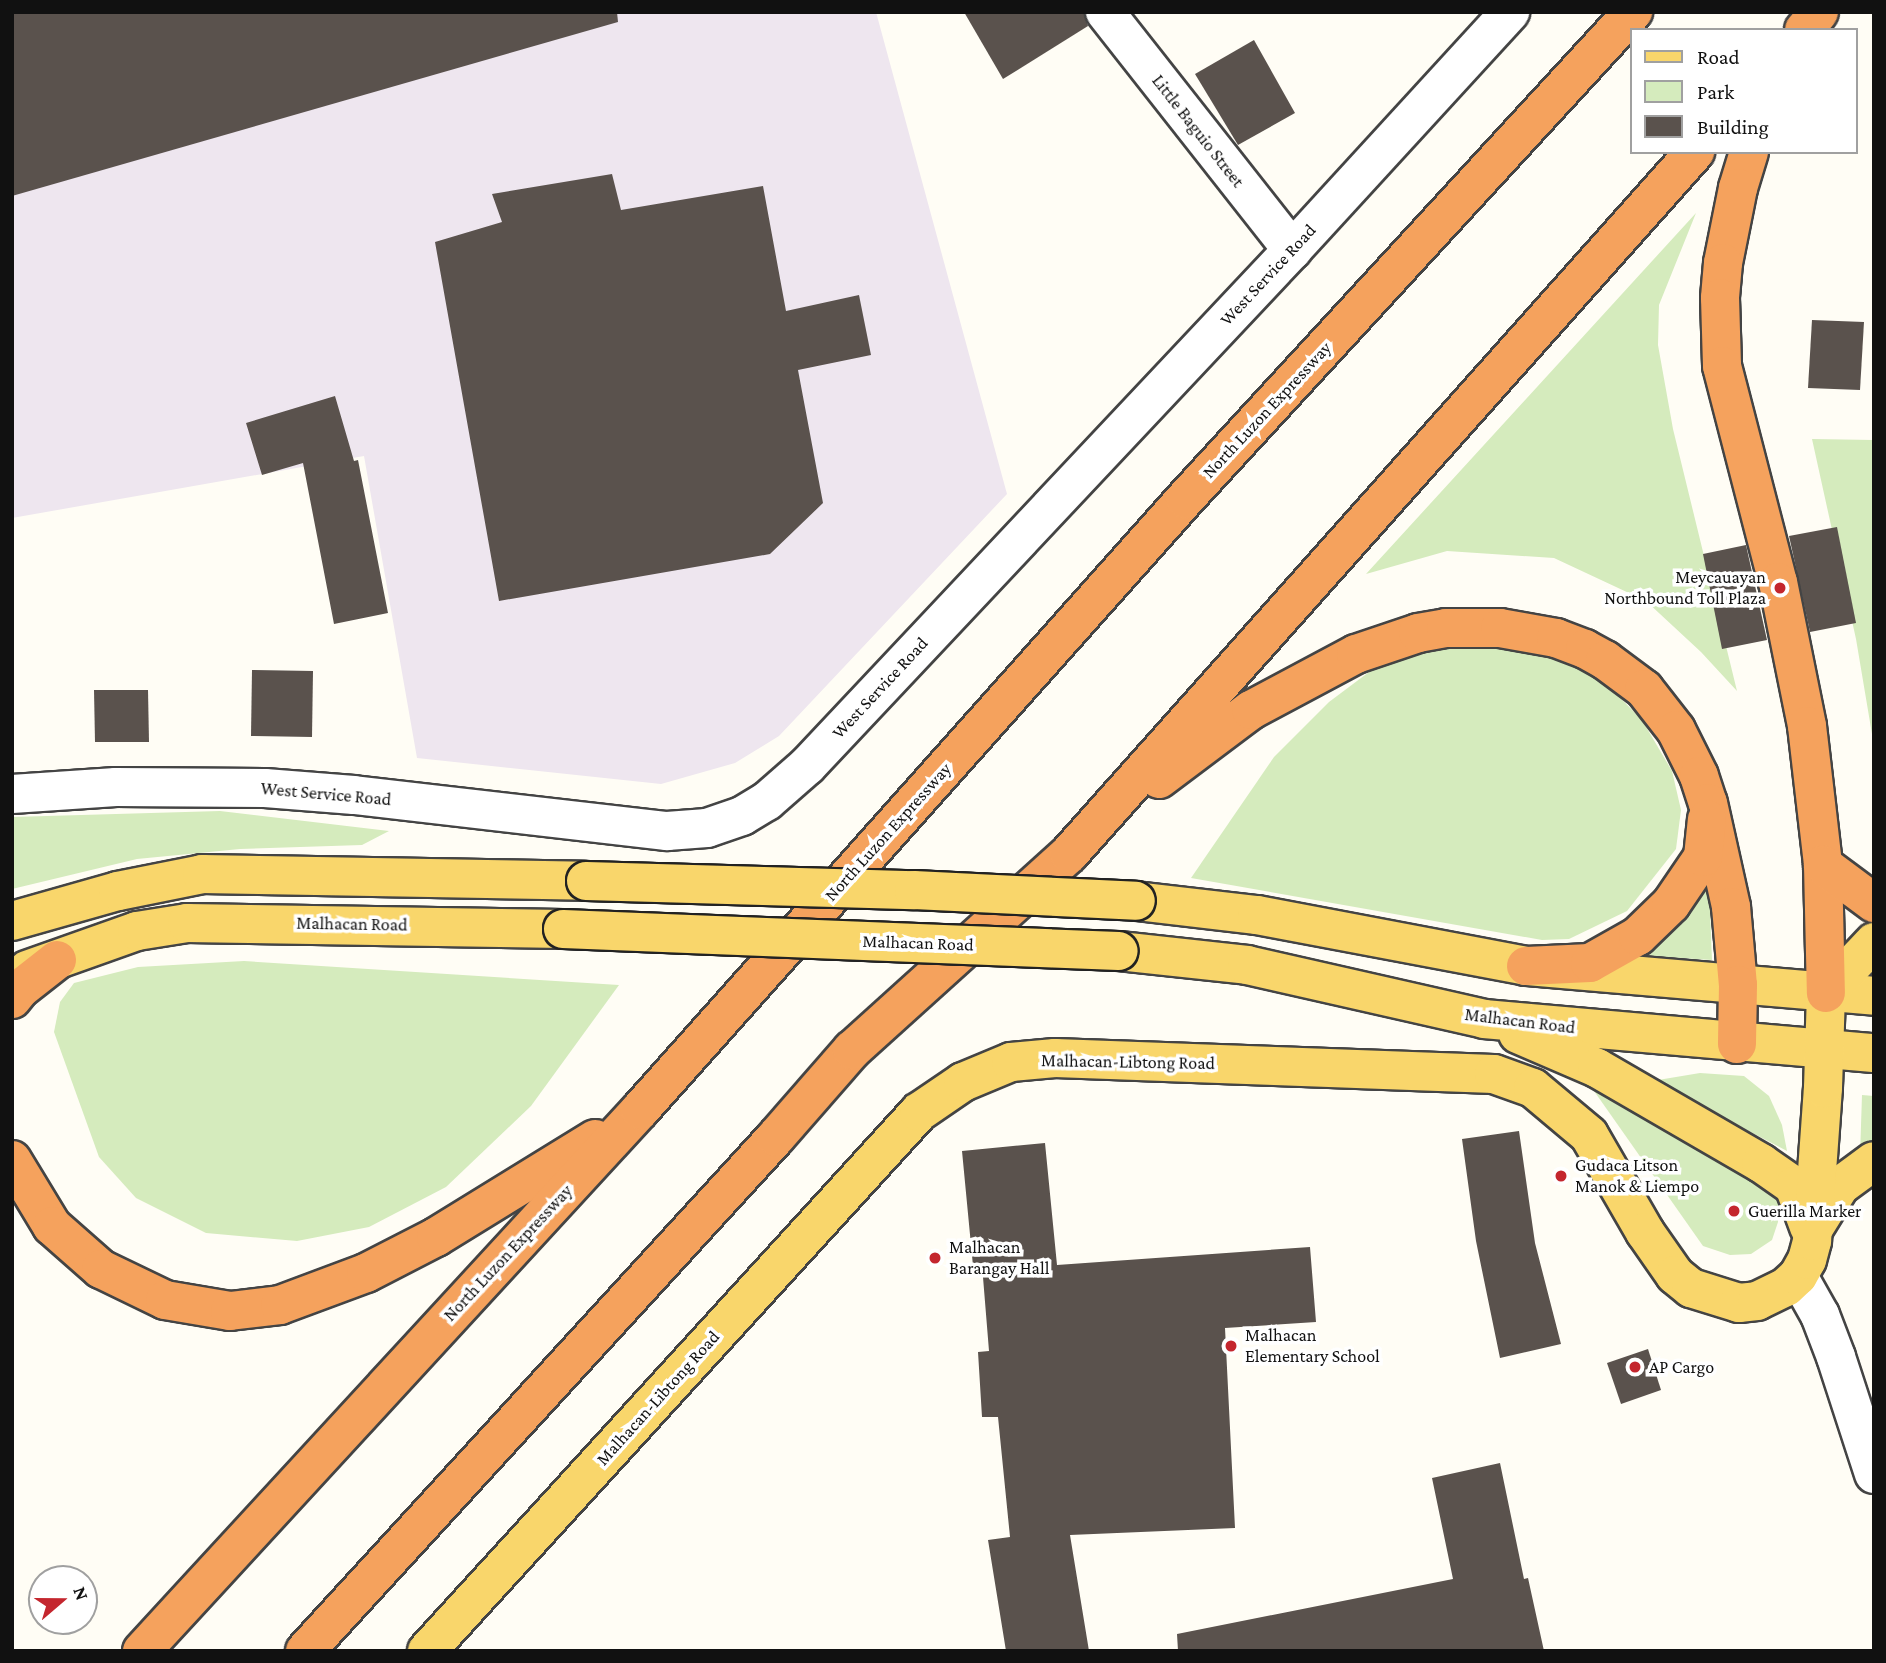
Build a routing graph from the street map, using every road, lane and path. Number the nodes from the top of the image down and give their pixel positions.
1 (1105, 12) edge
2 (1510, 12) edge
3 (1633, 12) edge
4 (1693, 154) edge
5 (1748, 154) edge
6 (1292, 250) junction
7 (12, 794) edge
8 (1708, 803) junction
9 (1069, 854) junction
10 (1823, 865) junction
11 (1874, 903) edge
12 (12, 921) edge
13 (1874, 942) edge
14 (57, 960) junction
15 (1526, 966) junction
16 (12, 974) edge
17 (1738, 985) junction
18 (1826, 993) junction
19 (1874, 996) edge
20 (12, 999) edge
21 (1484, 1019) junction
22 (1737, 1044) junction
23 (1824, 1050) junction
24 (1874, 1053) edge
25 (640, 1110) junction
26 (12, 1160) edge
27 (1874, 1161) edge
28 (1811, 1233) junction
29 (1798, 1276) junction
30 (1874, 1474) edge
31 (142, 1651) edge
32 (304, 1651) edge
33 (427, 1651) edge

1 - 6 street, Little Baguio Street
2 - 6 street, West Service Road
3 - 25 highway, North Luzon Expressway
4 - 9 highway
5 - 10 highway
6 - 7 street, West Service Road
8 - 9 highway
8 - 15 highway
8 - 17 highway
9 - 32 highway
10 - 11 highway
10 - 18 highway
12 - 15 main road, bridge
13 - 18 main road
14 - 16 main road, Malhacan Road
14 - 20 highway
14 - 21 main road, Malhacan Road, bridge
15 - 17 main road
17 - 18 main road
17 - 22 highway
18 - 19 main road
18 - 23 main road
21 - 22 main road, Malhacan Road
21 - 28 main road
22 - 23 main road, Malhacan Road
23 - 24 main road, Malhacan Road
23 - 28 main road
25 - 26 highway
25 - 31 highway, North Luzon Expressway
27 - 28 main road
28 - 29 main road
29 - 30 street
29 - 33 main road, Malhacan-Libtong Road

